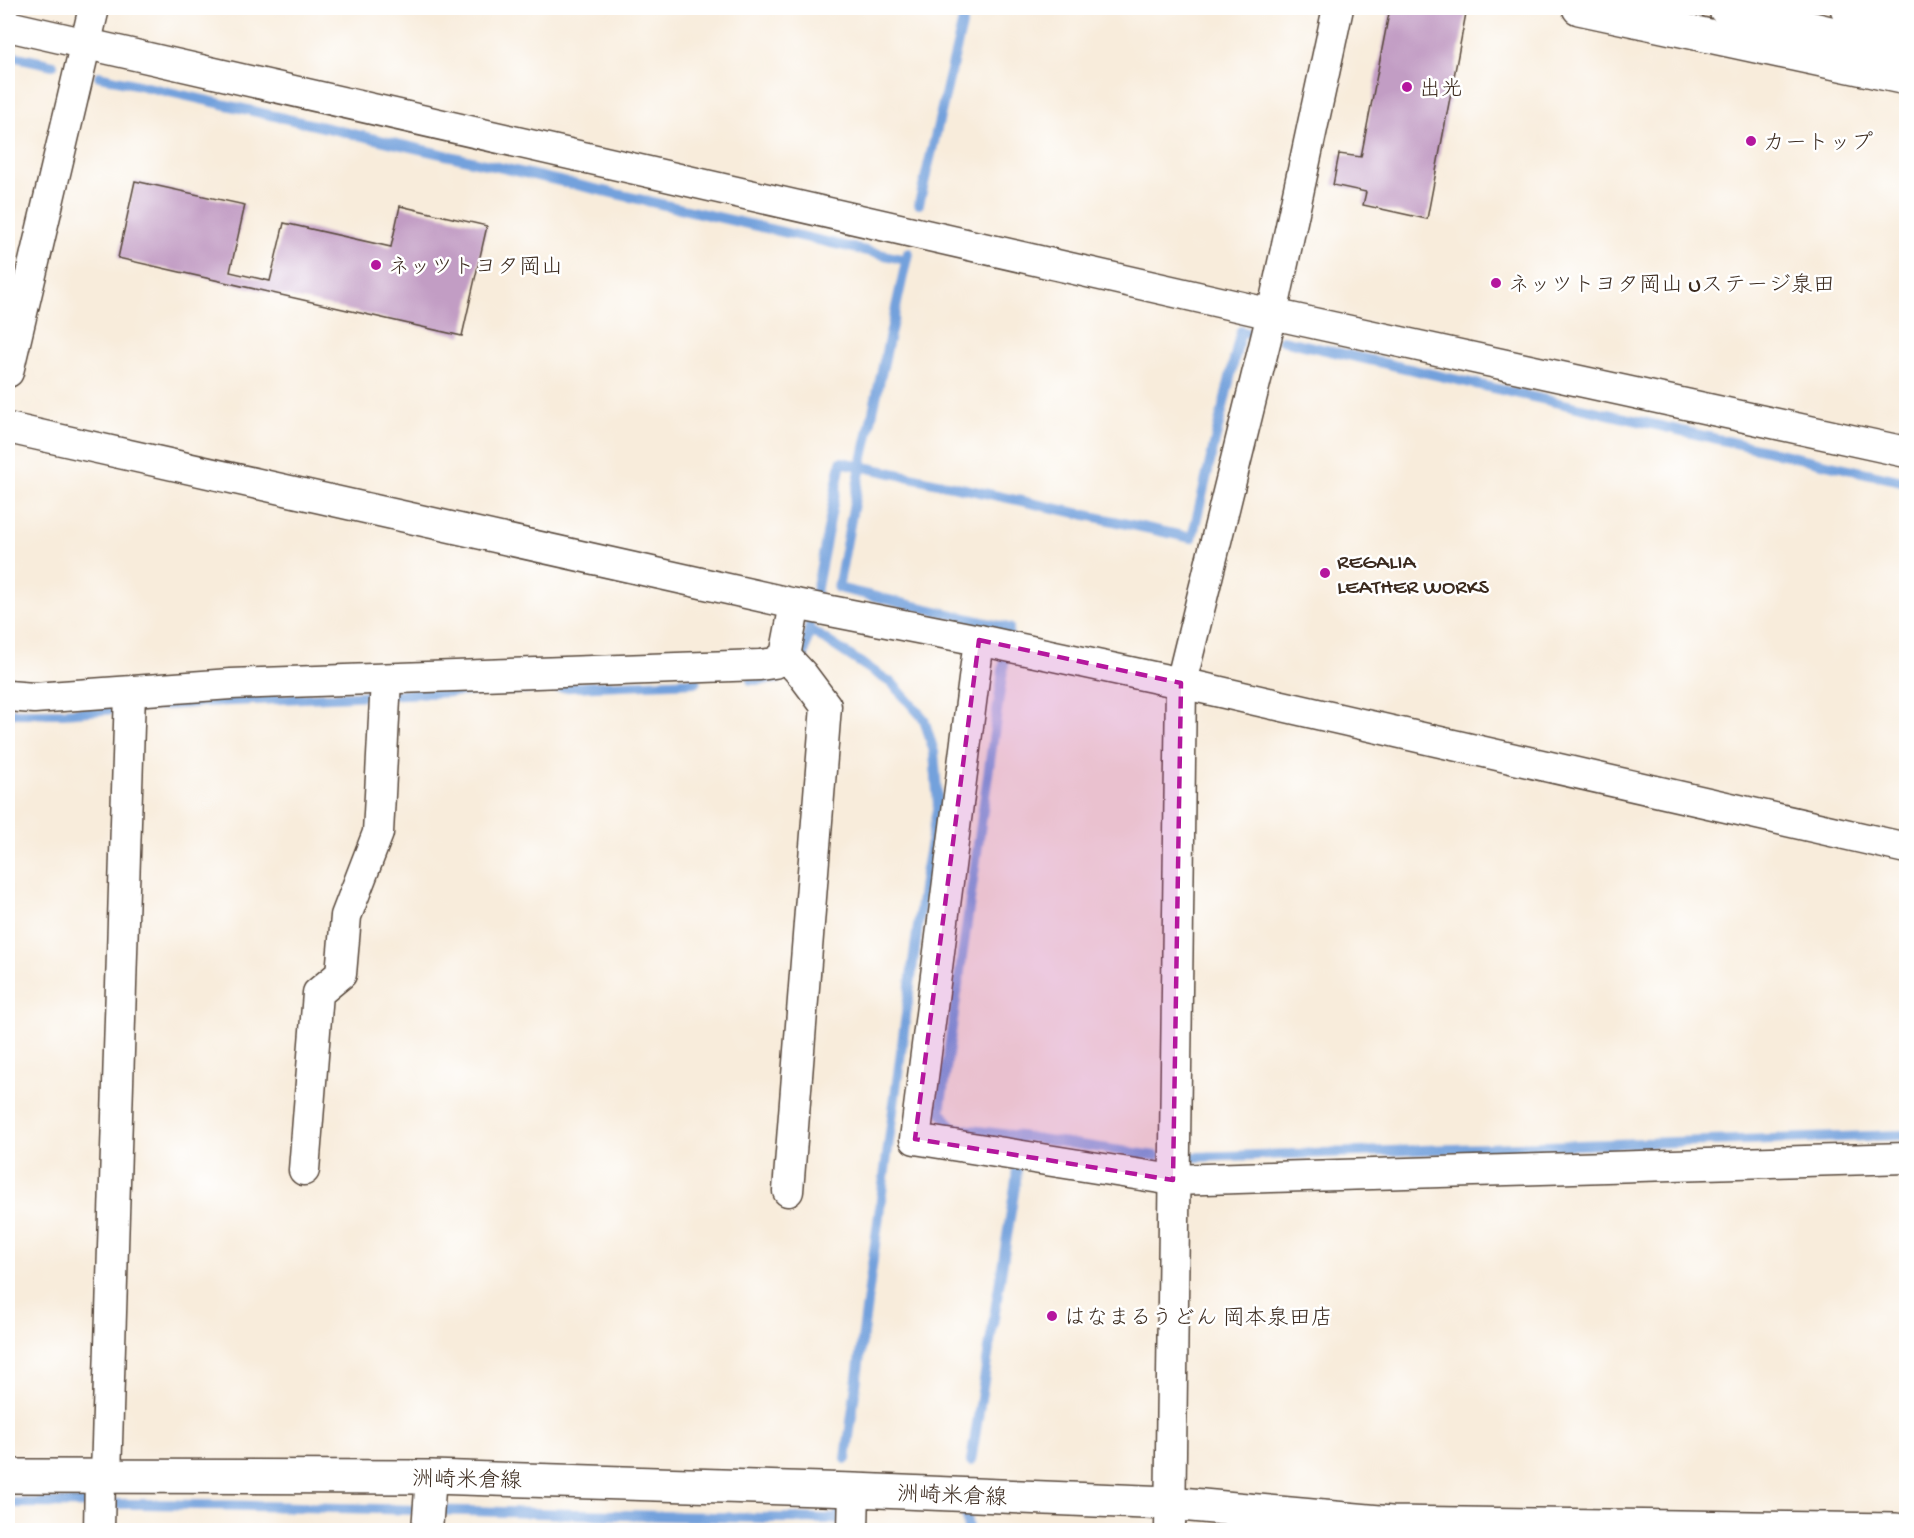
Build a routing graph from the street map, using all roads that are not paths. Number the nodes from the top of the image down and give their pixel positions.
1 (94, 8) edge
2 (1338, 8) edge
3 (1579, 8) edge
4 (1725, 8) edge
5 (1847, 8) edge
6 (1906, 22) edge
7 (8, 26) edge
8 (86, 44) junction
9 (1906, 51) edge
10 (1906, 78) edge
11 (1272, 314) junction
12 (8, 372) edge
13 (8, 428) edge
14 (1906, 452) edge
15 (808, 607) junction
16 (998, 644) junction
17 (794, 665) junction
18 (1181, 683) junction
19 (387, 691) junction
20 (8, 696) edge
21 (129, 703) junction
22 (1906, 849) edge
23 (1906, 1158) edge
24 (304, 1170) dead end
25 (1173, 1180) junction
26 (788, 1191) dead end
27 (8, 1476) edge
28 (854, 1490) junction
29 (101, 1497) edge
30 (429, 1507) edge
31 (1170, 1517) edge
32 (854, 1530) edge
33 (1896, 1530) edge

1 - 8 street
2 - 11 street
3 - 10 main road
4 - 9 main road
5 - 6 main road
7 - 8 street
8 - 11 street
8 - 12 street
11 - 14 street
11 - 18 street
13 - 15 street
15 - 16 street
15 - 17 street
16 - 18 street
16 - 25 street
17 - 19 street
17 - 26 street
18 - 22 street
18 - 25 street
19 - 21 street
19 - 24 street
20 - 21 street
21 - 29 street
23 - 25 street
25 - 31 street
27 - 29 main road, 洲崎米倉線
28 - 30 main road, 洲崎米倉線
28 - 31 main road, 洲崎米倉線
28 - 32 street
29 - 30 main road, 洲崎米倉線
31 - 33 main road, 洲崎米倉線

